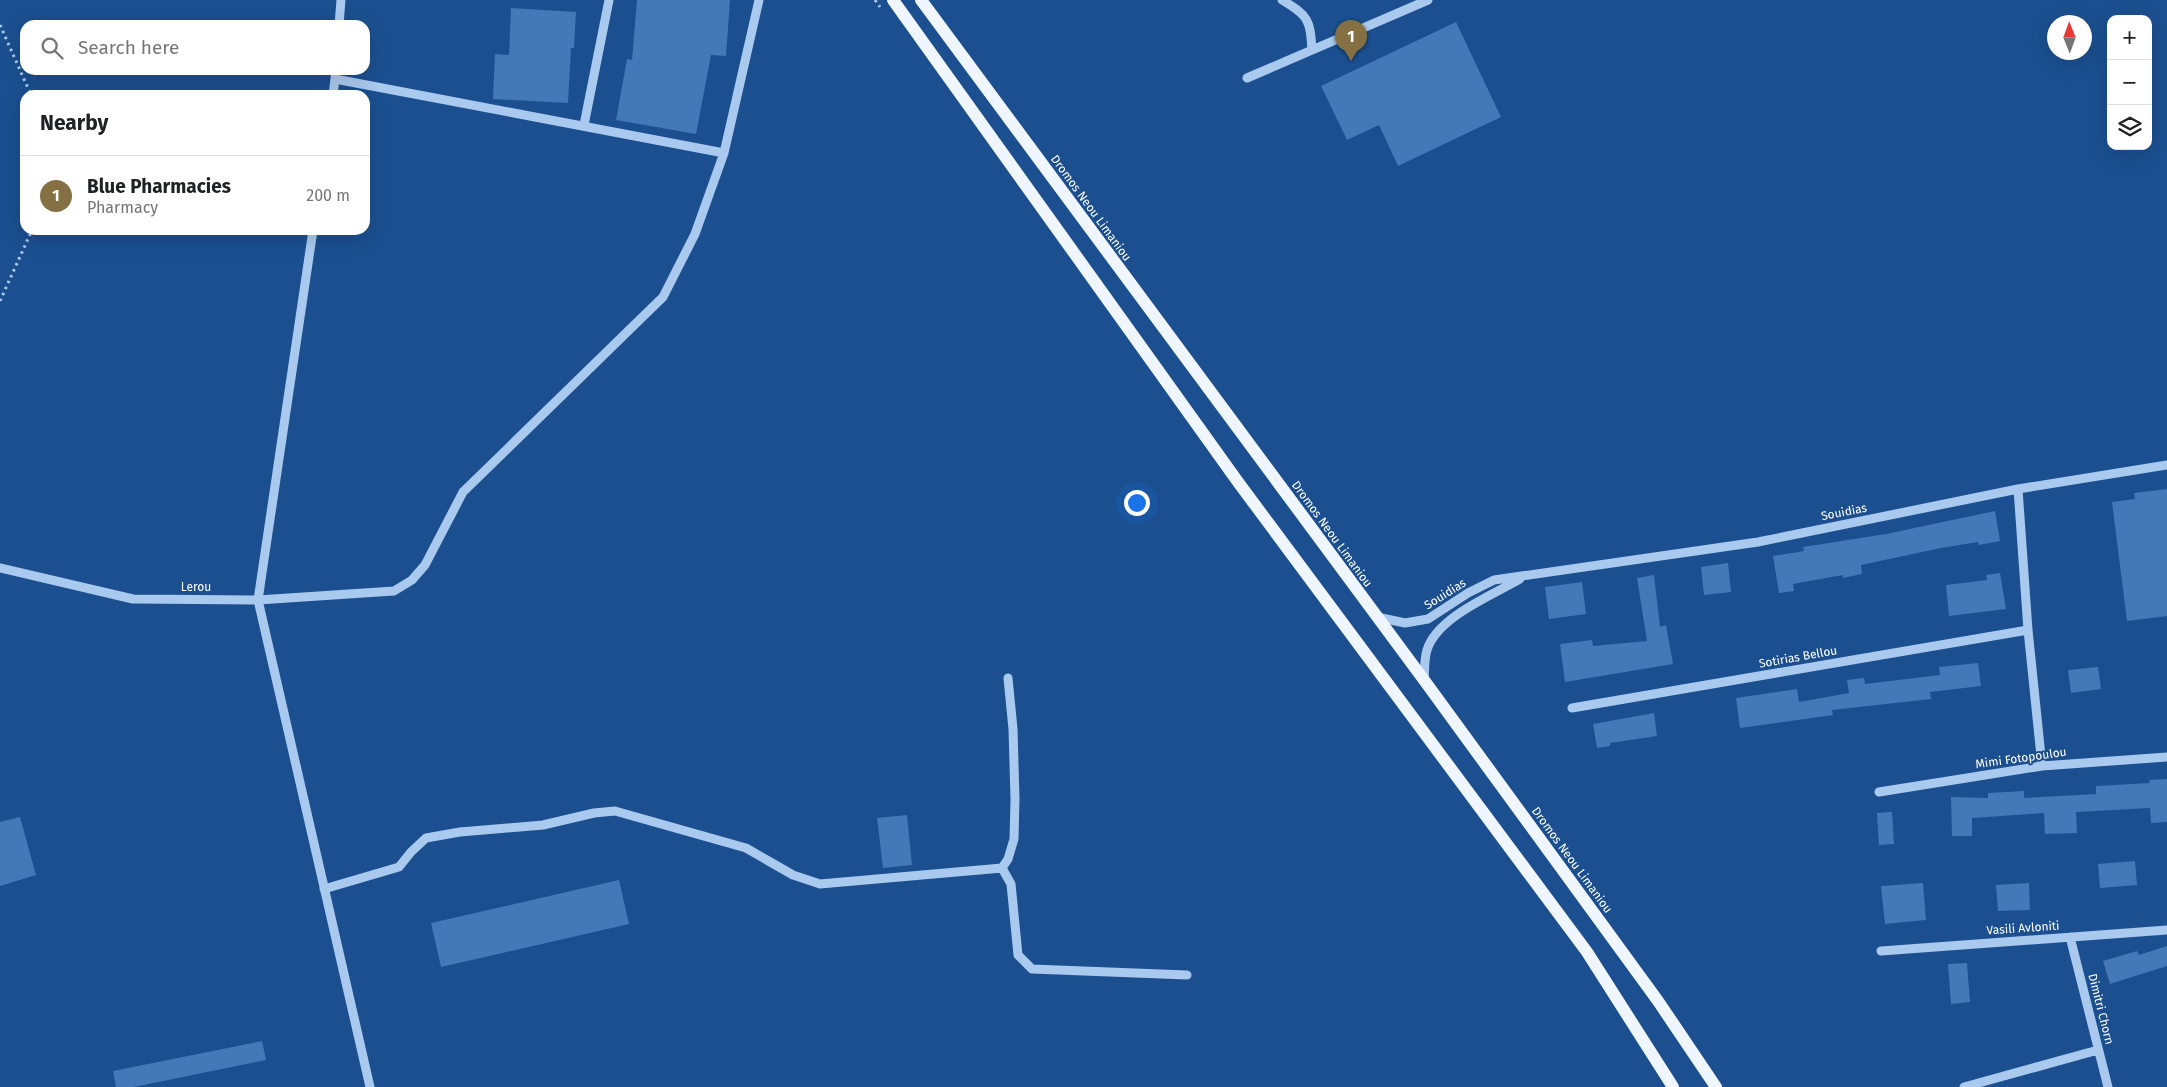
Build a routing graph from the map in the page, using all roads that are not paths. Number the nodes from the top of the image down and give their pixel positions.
1 (341, 0) edge
2 (609, 0) edge
3 (759, 0) edge
4 (893, 0) edge
5 (921, 0) edge
6 (1282, 0) edge
7 (1428, 0) edge
8 (339, 20) edge
9 (1312, 50) junction
10 (335, 75) edge
11 (340, 75) edge
12 (1248, 78) dead end
13 (333, 90) edge
14 (584, 125) junction
15 (724, 153) junction
16 (312, 235) edge
17 (2167, 466) edge
18 (2018, 490) junction
19 (0, 568) edge
20 (1525, 576) junction
21 (258, 600) junction
22 (1376, 617) junction
23 (2028, 630) junction
24 (1008, 678) dead end
25 (1424, 680) junction
26 (1572, 708) dead end
27 (2167, 757) edge
28 (2042, 766) junction
29 (1879, 792) dead end
30 (1002, 868) junction
31 (324, 889) junction
32 (2167, 930) edge
33 (2070, 937) junction
34 (1881, 951) dead end
35 (1187, 975) dead end
36 (2098, 1050) junction
37 (370, 1087) edge
38 (1674, 1087) edge
39 (1716, 1087) edge
40 (1964, 1087) edge
41 (2108, 1087) edge

1 - 8 street
2 - 14 street
3 - 15 street
4 - 38 main road
5 - 22 main road, Dromos Neou Limaniou
6 - 9 street
7 - 9 street
9 - 12 street
10 - 13 street
11 - 14 street
14 - 15 street
15 - 21 street, Lerou
16 - 21 street
17 - 18 street, Souidias
18 - 20 street, Souidias
18 - 23 street
19 - 21 street, Lerou
20 - 22 street, Souidias
20 - 25 street, Souidias
21 - 31 street
22 - 25 main road, Dromos Neou Limaniou
23 - 26 street, Sotirias Bellou
23 - 28 street
24 - 30 street
25 - 39 main road, Dromos Neou Limaniou
27 - 28 street, Mimi Fotopoulou
28 - 29 street, Mimi Fotopoulou
30 - 31 street
30 - 35 street
31 - 37 street
32 - 33 street, Vasili Avloniti
33 - 34 street, Vasili Avloniti
33 - 36 street, Dimitri Chorn
36 - 40 street
36 - 41 street, Dimitri Chorn

